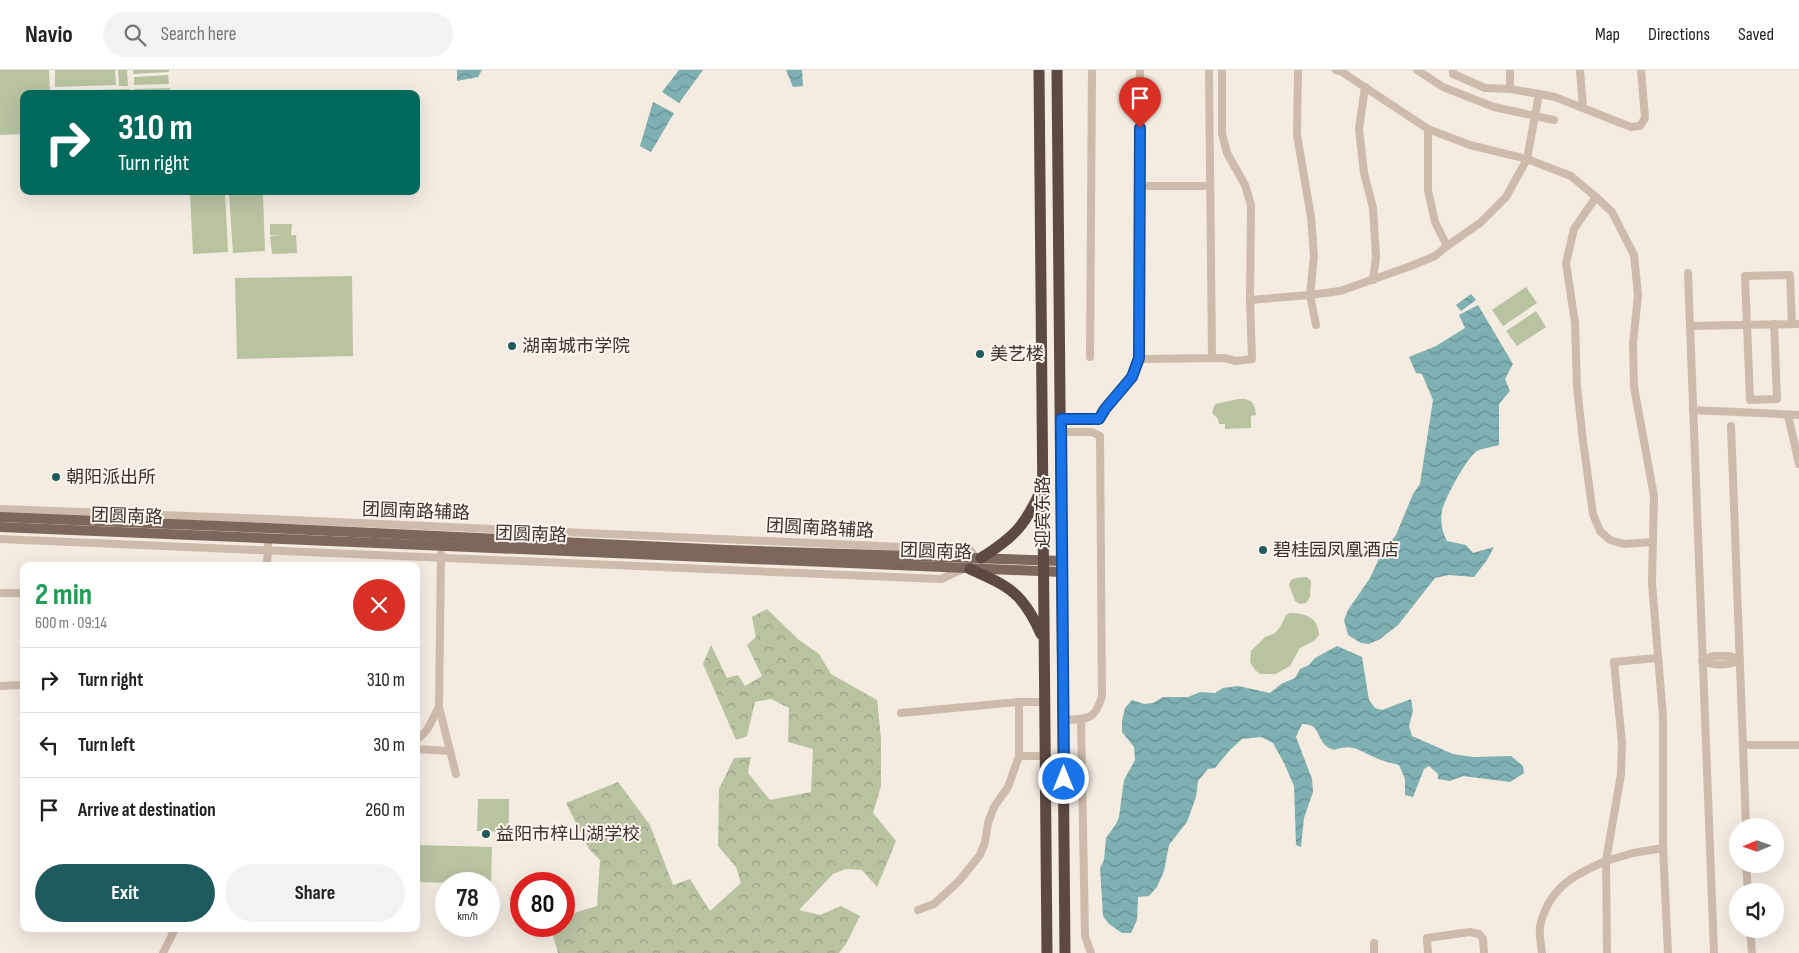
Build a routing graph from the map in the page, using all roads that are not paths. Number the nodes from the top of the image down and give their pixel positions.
1 (1039, 70) edge
2 (1057, 70) edge
3 (1092, 70) edge
4 (1140, 70) edge
5 (1209, 70) edge
6 (1222, 70) edge
7 (1298, 70) edge
8 (1336, 70) edge
9 (1417, 70) edge
10 (1453, 70) edge
11 (1510, 70) edge
12 (1580, 70) edge
13 (1641, 70) edge
14 (1365, 87) junction
15 (1510, 89) junction
16 (1539, 94) junction
17 (1583, 108) junction
18 (1536, 116) junction
19 (1554, 120) dead end
20 (1428, 129) junction
21 (1527, 159) junction
22 (1140, 186) junction
23 (1210, 186) junction
24 (1596, 197) junction
25 (1447, 246) junction
26 (1688, 272) dead end
27 (1373, 280) junction
28 (1310, 295) junction
29 (1250, 300) junction
30 (1774, 324) junction
31 (1796, 324) edge
32 (1316, 325) dead end
33 (1746, 325) junction
34 (1690, 326) junction
35 (1090, 357) dead end
36 (1139, 358) junction
37 (1212, 358) junction
38 (1693, 410) junction
39 (1788, 415) junction
40 (1799, 416) edge
41 (1061, 419) junction
42 (1731, 426) dead end
43 (1061, 432) junction
44 (1799, 464) edge
45 (1042, 486) junction
46 (0, 509) edge
47 (0, 517) edge
48 (0, 528) edge
49 (268, 538) junction
50 (0, 539) edge
51 (1653, 542) junction
52 (268, 549) junction
53 (441, 552) junction
54 (978, 558) junction
55 (267, 562) edge
56 (1043, 566) junction
57 (1061, 566) junction
58 (967, 569) junction
59 (0, 594) edge
60 (20, 594) edge
61 (1044, 642) junction
62 (1657, 658) junction
63 (1740, 660) junction
64 (1702, 661) junction
65 (20, 685) edge
66 (0, 686) edge
67 (1020, 702) junction
68 (1045, 702) junction
69 (438, 707) junction
70 (901, 713) dead end
71 (1081, 719) junction
72 (1063, 720) junction
73 (420, 737) edge
74 (1744, 745) junction
75 (1799, 745) edge
76 (420, 750) edge
77 (450, 751) junction
78 (1019, 756) junction
79 (1045, 756) junction
80 (456, 774) dead end
81 (1746, 818) edge
82 (1663, 848) junction
83 (1606, 861) junction
84 (918, 910) dead end
85 (174, 932) edge
86 (1751, 938) edge
87 (1374, 943) dead end
88 (163, 953) edge
89 (1046, 953) edge
90 (1065, 953) edge
91 (1092, 953) edge
92 (1374, 953) edge
93 (1428, 953) edge
94 (1484, 953) edge
95 (1542, 953) edge
96 (1607, 953) edge
97 (1668, 953) edge
98 (1714, 953) edge
99 (1752, 953) edge

1 - 45 highway, 迎宾东路
2 - 41 highway, 迎宾东路
3 - 35 street
4 - 22 street
5 - 23 street
6 - 29 street
7 - 28 street
8 - 14 street
9 - 18 street
10 - 15 street
11 - 15 street
12 - 17 street
13 - 17 street
14 - 20 street
14 - 27 street
15 - 16 street
16 - 17 street
16 - 18 street
18 - 19 street
18 - 21 street
20 - 21 street
20 - 25 street
21 - 24 street
21 - 25 street
22 - 23 street
22 - 36 street
23 - 37 street
24 - 51 street
24 - 51 street
25 - 27 street
26 - 34 street
27 - 28 street
28 - 29 street
28 - 32 street
29 - 37 street
30 - 31 street
30 - 33 street
30 - 33 street
31 - 33 street
33 - 34 street
34 - 38 street
36 - 37 street
36 - 41 street
38 - 39 street
38 - 64 street
39 - 40 street
39 - 44 street
41 - 43 highway, 迎宾东路
42 - 63 street
43 - 57 highway, 迎宾东路
43 - 71 street
45 - 54 highway
45 - 56 highway, 迎宾东路
46 - 54 street, 团圆南路辅路
47 - 54 main road, 团圆南路
48 - 49 main road, 团圆南路
49 - 52 street
49 - 53 main road, 团圆南路
50 - 52 street
51 - 62 street
52 - 53 street
52 - 55 street
53 - 58 main road, 团圆南路
53 - 69 street
54 - 56 main road, 团圆南路
56 - 57 main road, 团圆南路
56 - 58 main road, 团圆南路
56 - 61 highway, 迎宾东路
57 - 72 highway, 迎宾东路
58 - 61 highway
59 - 60 street
61 - 68 highway, 迎宾东路
62 - 82 street
62 - 83 street
63 - 64 street
63 - 74 street
64 - 98 street
65 - 66 street
67 - 68 street
67 - 70 street
67 - 78 street
68 - 79 highway, 迎宾东路
69 - 73 street
69 - 77 street
71 - 72 street
71 - 91 street
72 - 90 highway, 迎宾东路
74 - 75 street
74 - 81 street
76 - 77 street
77 - 80 street
78 - 79 street
78 - 84 street
79 - 89 highway, 迎宾东路
82 - 83 street
82 - 97 street
83 - 95 street
83 - 96 street
85 - 88 street
86 - 99 street
87 - 92 street
93 - 94 street

